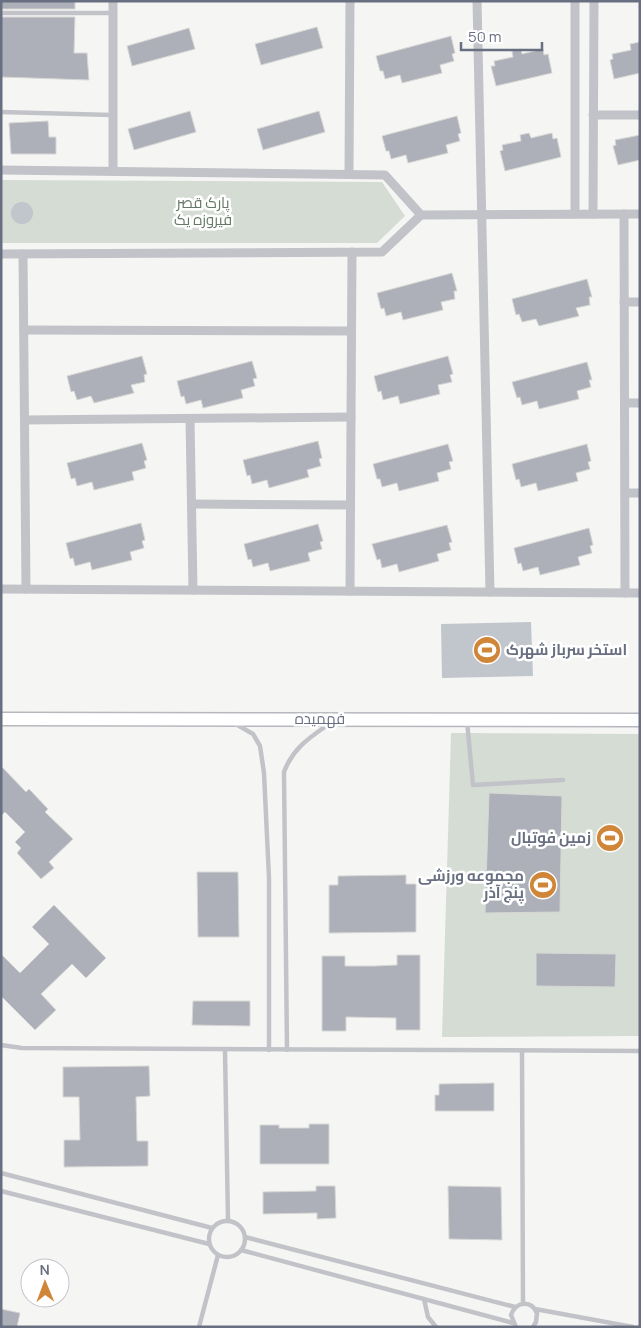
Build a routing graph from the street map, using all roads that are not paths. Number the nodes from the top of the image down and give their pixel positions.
1 (113, 1) edge
2 (350, 1) edge
3 (477, 1) edge
4 (575, 1) edge
5 (594, 1) edge
6 (1, 13) edge
7 (113, 13) junction
8 (1, 112) edge
9 (113, 115) junction
10 (593, 115) junction
11 (640, 115) edge
12 (1, 170) edge
13 (113, 171) junction
14 (349, 174) junction
15 (575, 214) junction
16 (593, 214) junction
17 (624, 214) junction
18 (640, 214) edge
19 (421, 215) junction
20 (482, 215) junction
21 (352, 252) junction
22 (1, 254) edge
23 (23, 254) junction
24 (624, 302) junction
25 (640, 302) edge
26 (24, 330) junction
27 (351, 331) junction
28 (625, 403) junction
29 (640, 403) edge
30 (351, 417) junction
31 (190, 419) junction
32 (25, 420) junction
33 (624, 493) junction
34 (640, 493) edge
35 (192, 504) junction
36 (350, 505) junction
37 (1, 589) edge
38 (26, 589) junction
39 (194, 590) junction
40 (350, 591) junction
41 (490, 592) junction
42 (625, 593) junction
43 (640, 593) edge
44 (1, 718) edge
45 (226, 719) junction
46 (334, 719) junction
47 (467, 720) junction
48 (640, 720) edge
49 (563, 780) dead end
50 (1, 1045) edge
51 (269, 1050) junction
52 (287, 1050) junction
53 (225, 1051) junction
54 (640, 1051) edge
55 (522, 1052) junction
56 (1, 1173) edge
57 (1, 1191) edge
58 (228, 1220) junction
59 (212, 1228) junction
60 (245, 1237) junction
61 (209, 1244) junction
62 (241, 1250) junction
63 (218, 1255) junction
64 (424, 1299) junction
65 (523, 1304) junction
66 (515, 1307) junction
67 (535, 1309) junction
68 (514, 1325) edge
69 (535, 1326) edge
70 (199, 1327) edge
71 (436, 1327) edge
72 (633, 1327) edge

1 - 7 street
2 - 14 street
3 - 20 street
4 - 15 street
5 - 10 street
6 - 7 lane
7 - 9 street
8 - 9 lane
9 - 13 street
10 - 11 street
10 - 16 street
12 - 13 street
13 - 14 street
14 - 19 street
15 - 16 street
15 - 20 street
16 - 17 street
17 - 18 street
17 - 24 street
19 - 20 street
19 - 21 street
20 - 41 street
21 - 23 street
21 - 27 street
22 - 23 street
23 - 26 street
24 - 25 street
24 - 28 street
26 - 27 street
26 - 32 street
27 - 30 street
28 - 29 street
28 - 33 street
30 - 31 street
30 - 36 street
31 - 32 street
31 - 35 street
32 - 38 street
33 - 34 street
33 - 42 street
35 - 36 street
35 - 39 street
36 - 40 street
37 - 38 street
38 - 39 street
39 - 40 street
40 - 41 street
41 - 42 street
42 - 43 street
44 - 45 main road, فهمیده
45 - 46 main road, فهمیده
45 - 51 lane
46 - 47 main road, فهمیده
46 - 52 lane
47 - 48 main road, فهمیده
47 - 49 lane
50 - 53 lane
51 - 52 lane
51 - 53 lane
52 - 55 lane
53 - 58 lane
54 - 55 lane
55 - 65 lane
56 - 59 lane
57 - 61 lane
58 - 59 lane
58 - 60 lane
59 - 61 lane
60 - 62 lane
60 - 66 lane
61 - 63 lane
62 - 63 lane
62 - 64 lane
63 - 70 lane
64 - 68 lane
64 - 71 lane
65 - 66 lane
65 - 67 lane
66 - 68 lane
67 - 69 lane
67 - 72 lane

